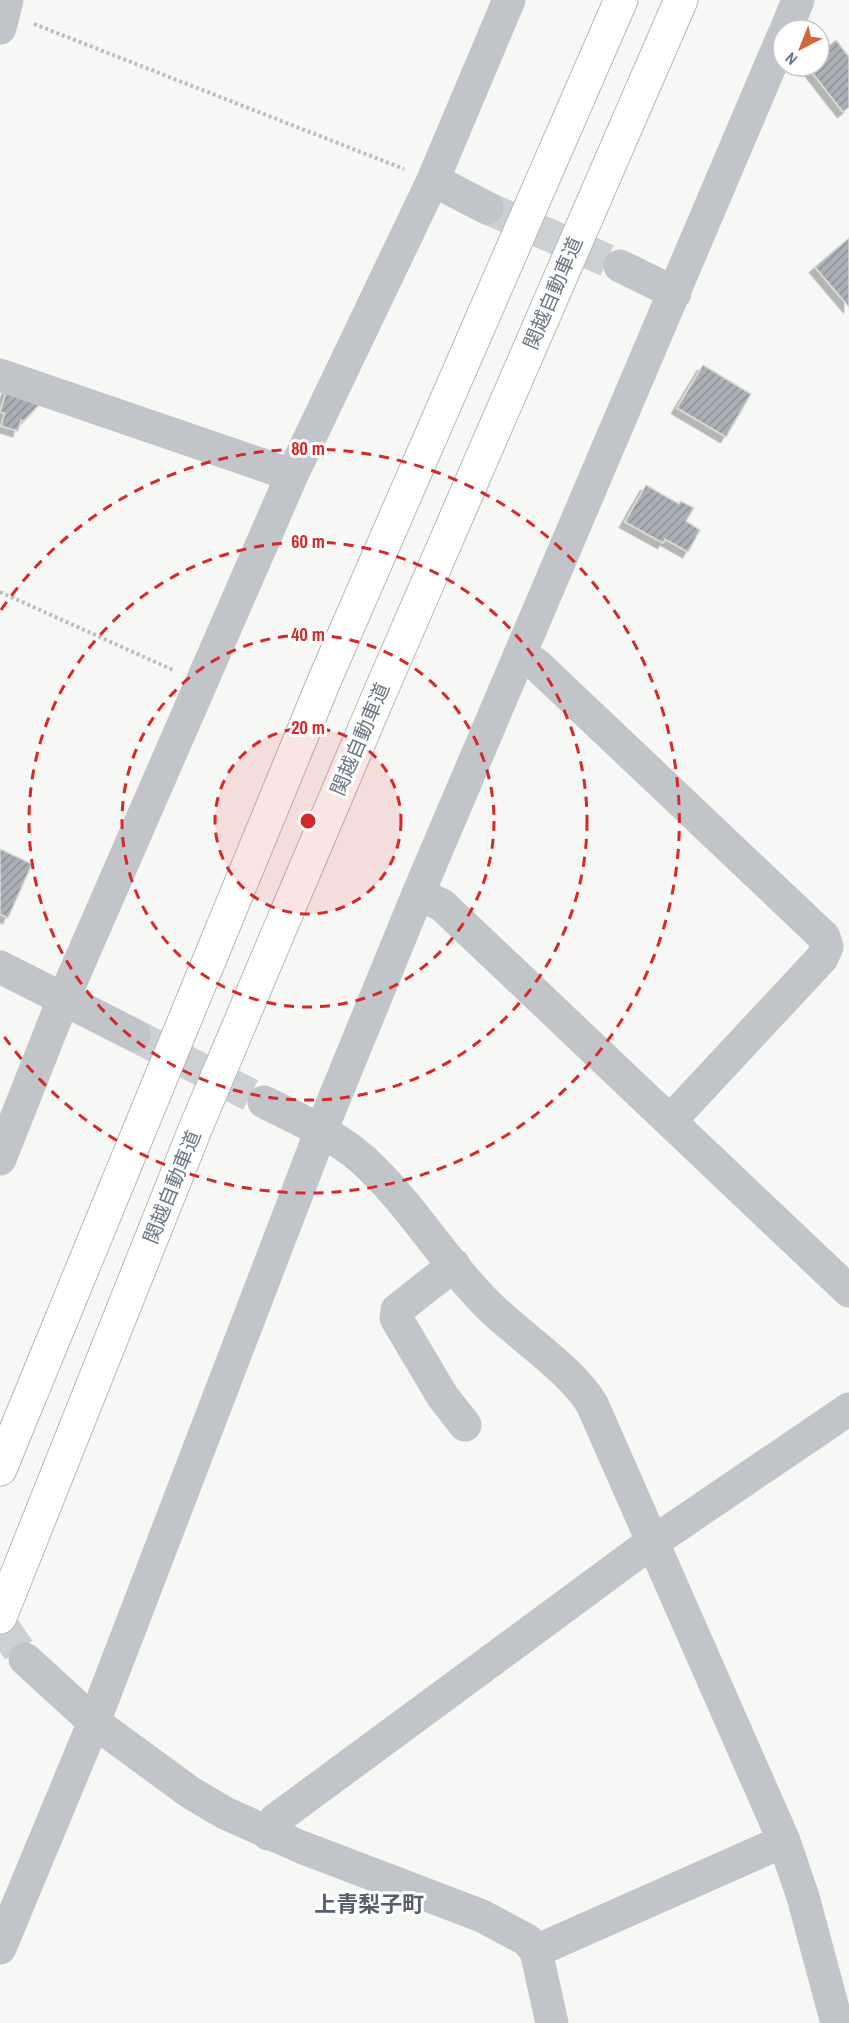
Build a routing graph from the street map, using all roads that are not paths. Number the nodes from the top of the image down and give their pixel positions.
1 (7, 0) edge
2 (509, 0) edge
3 (621, 0) edge
4 (681, 0) edge
5 (798, 0) edge
6 (791, 18) edge
7 (15, 25) edge
8 (771, 65) edge
9 (433, 180) junction
10 (487, 208) tunnel mouth
11 (620, 266) tunnel mouth
12 (675, 293) junction
13 (0, 375) edge
14 (292, 475) junction
15 (520, 654) junction
16 (418, 894) junction
17 (0, 949) edge
18 (0, 967) edge
19 (56, 987) junction
20 (134, 1035) tunnel mouth
21 (264, 1102) tunnel mouth
22 (670, 1121) junction
23 (321, 1131) junction
24 (0, 1159) edge
25 (454, 1264) junction
26 (849, 1291) edge
27 (849, 1409) edge
28 (465, 1425) dead end
29 (0, 1469) edge
30 (653, 1542) junction
31 (0, 1617) edge
32 (25, 1659) tunnel mouth
33 (94, 1722) junction
34 (268, 1834) junction
35 (784, 1841) junction
36 (0, 1948) edge
37 (536, 1951) junction
38 (552, 2023) edge
39 (837, 2023) edge

1 - 7 street
2 - 9 street
3 - 29 highway
4 - 31 highway, 関越自動車道
5 - 6 street
8 - 12 street
9 - 10 street
9 - 14 street
11 - 12 street
12 - 15 street
13 - 14 street
14 - 19 street
15 - 16 street
15 - 22 street
16 - 22 street
16 - 23 street
17 - 19 street
18 - 19 street
19 - 20 street
19 - 24 street
21 - 23 street
22 - 26 street
23 - 25 street
23 - 33 street
25 - 28 street
25 - 30 street
27 - 30 street
30 - 34 street
30 - 35 street
32 - 33 street
33 - 34 street
33 - 36 street
34 - 37 street
35 - 37 street
35 - 39 street
37 - 38 street

